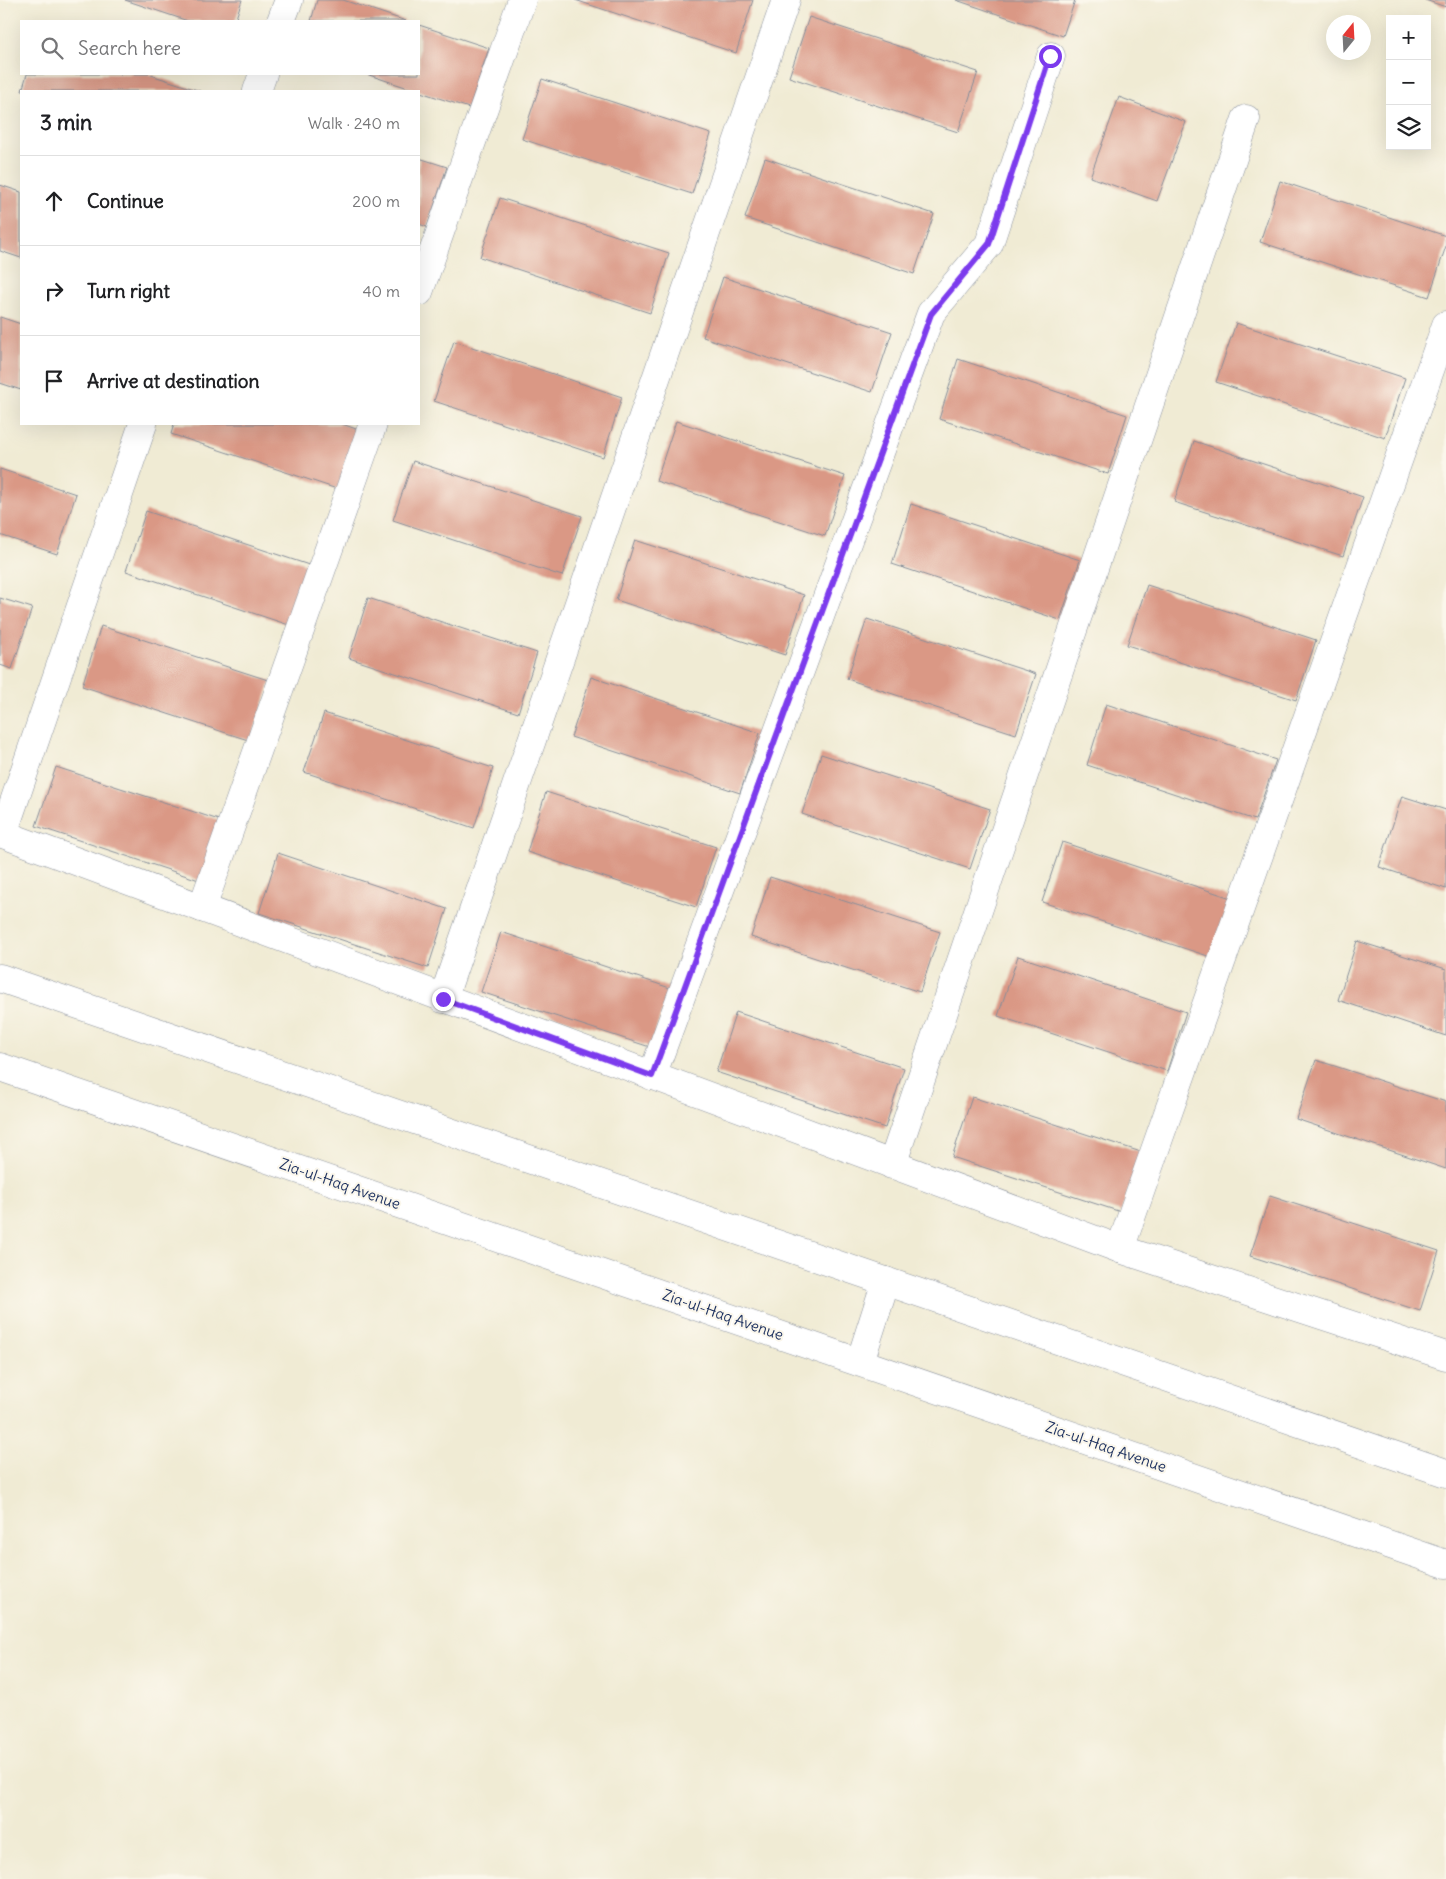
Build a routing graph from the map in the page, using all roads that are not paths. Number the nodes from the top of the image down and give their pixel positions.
1 (289, 0) edge
2 (522, 0) edge
3 (786, 0) edge
4 (281, 20) edge
5 (1050, 56) dead end
6 (263, 75) edge
7 (257, 90) edge
8 (1246, 119) dead end
9 (420, 289) edge
10 (1446, 325) edge
11 (143, 425) edge
12 (373, 425) edge
13 (1, 833) edge
14 (202, 908) junction
15 (0, 978) edge
16 (443, 999) junction
17 (0, 1067) edge
18 (652, 1076) junction
19 (892, 1165) junction
20 (1120, 1249) junction
21 (886, 1281) junction
22 (1446, 1356) edge
23 (860, 1362) junction
24 (1446, 1473) edge
25 (1446, 1564) edge

1 - 4 street
2 - 9 street
3 - 16 street
5 - 18 street
6 - 7 street
8 - 19 street
10 - 20 street
11 - 13 street
12 - 14 street
13 - 14 street
14 - 16 street
15 - 21 street
16 - 18 street
17 - 23 street, Zia-ul-Haq Avenue
18 - 19 street
19 - 20 street
20 - 22 street
21 - 23 street
21 - 24 street
23 - 25 street, Zia-ul-Haq Avenue

